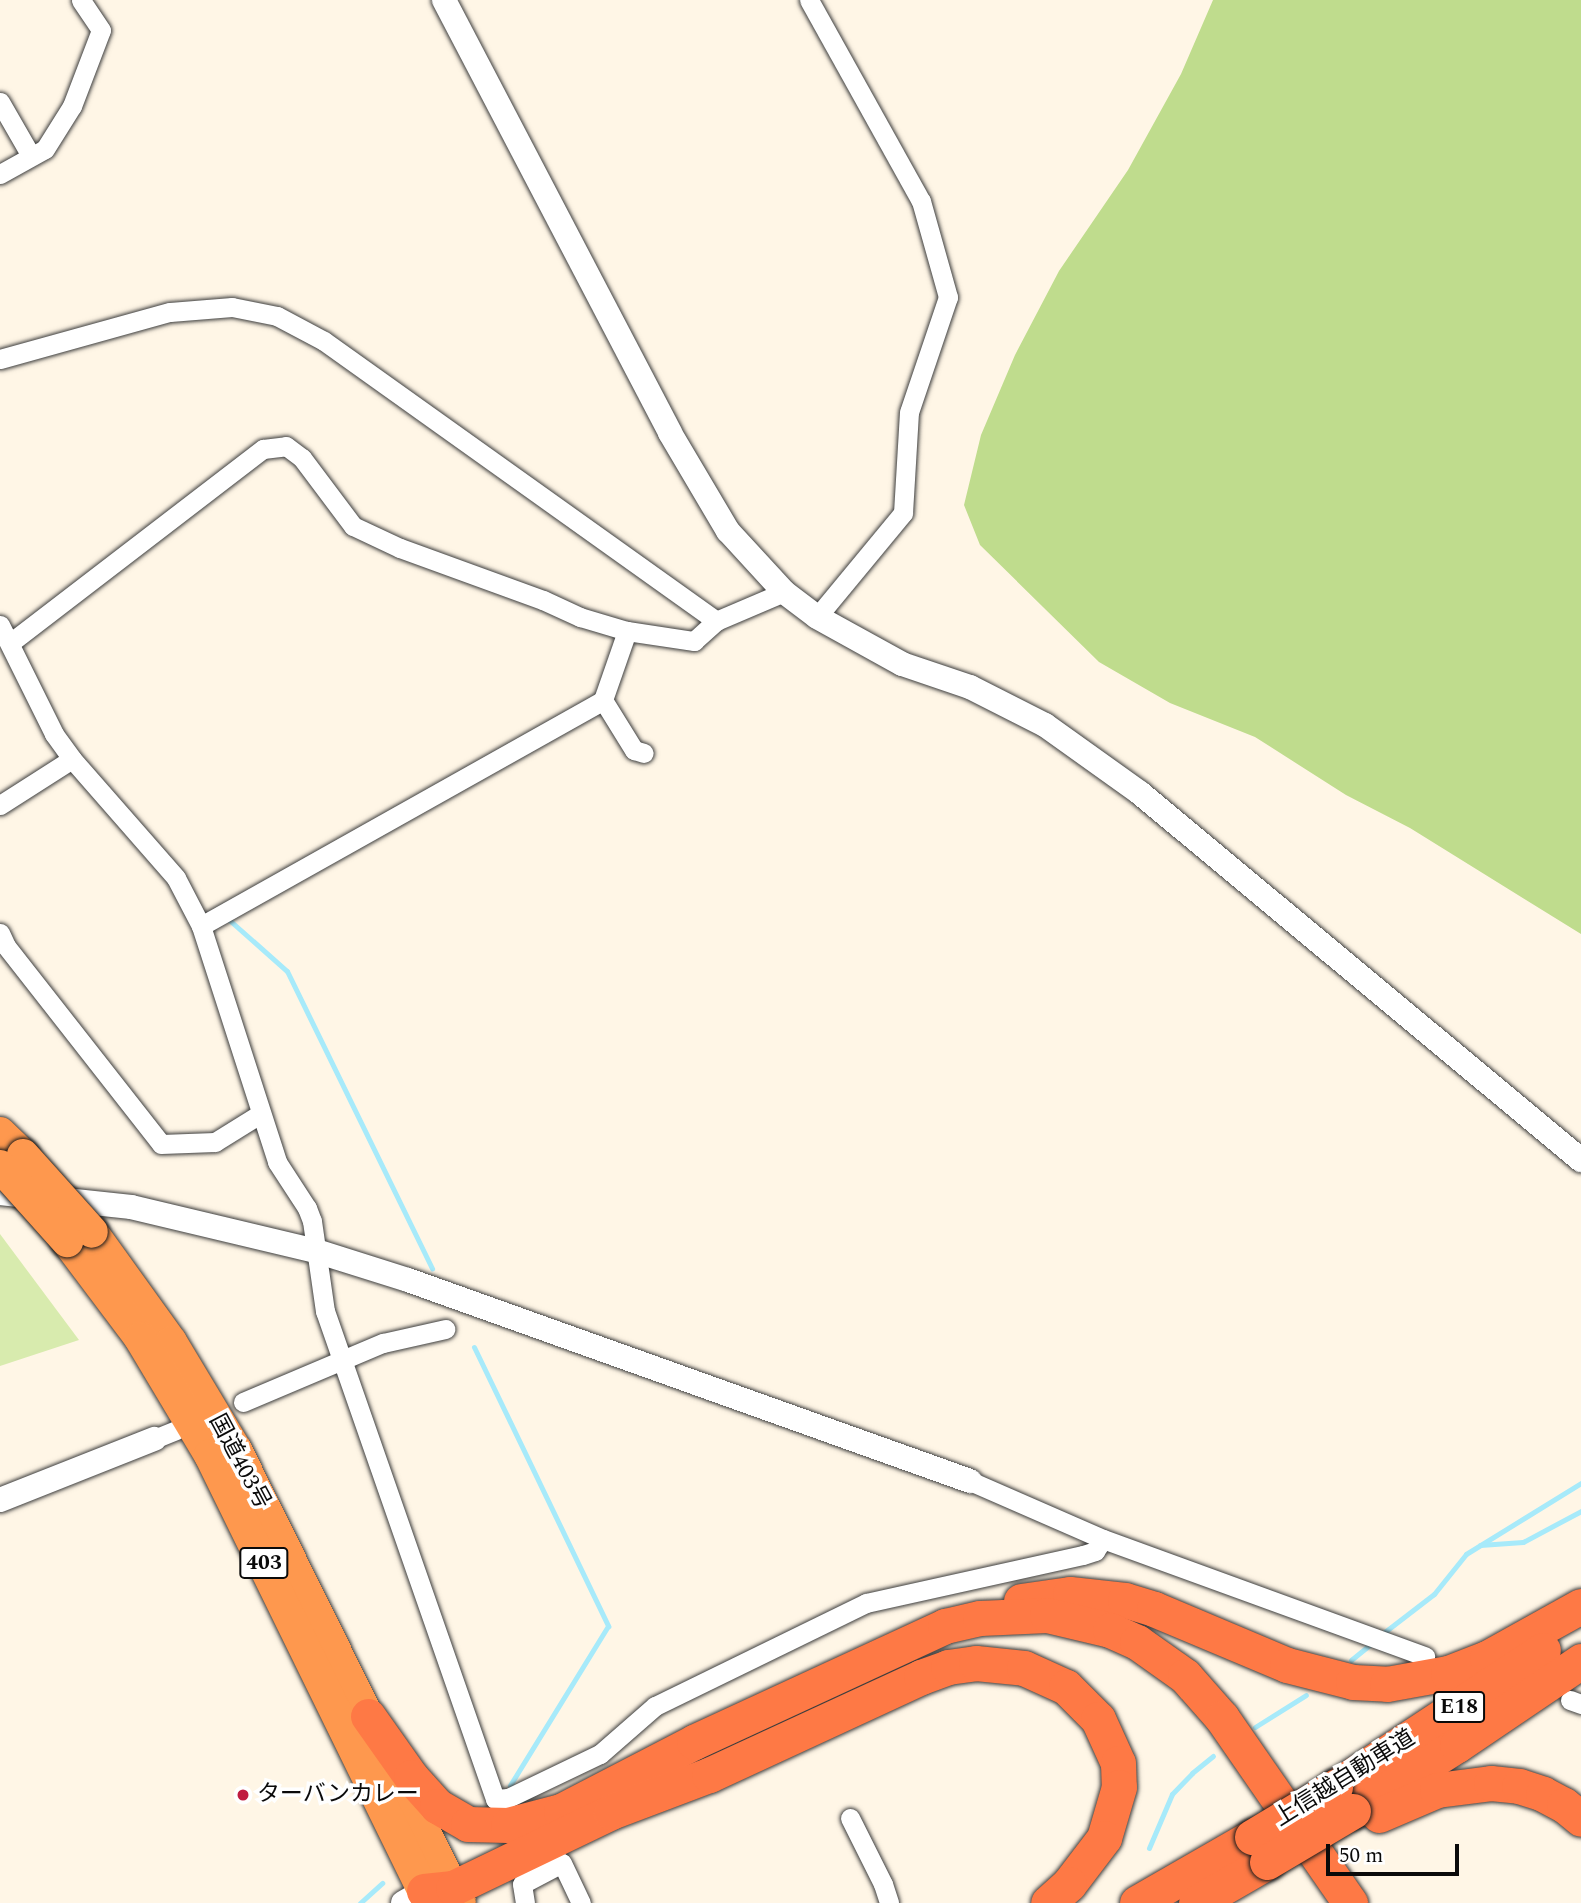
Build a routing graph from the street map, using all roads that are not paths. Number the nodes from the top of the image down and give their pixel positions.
1 (81, 0) edge
2 (444, 0) edge
3 (809, 0) edge
4 (0, 102) edge
5 (32, 156) junction
6 (0, 174) edge
7 (0, 359) edge
8 (784, 592) junction
9 (817, 617) junction
10 (716, 621) junction
11 (0, 625) edge
12 (627, 631) junction
13 (10, 643) junction
14 (603, 700) junction
15 (644, 752) dead end
16 (72, 760) junction
17 (0, 805) edge
18 (201, 926) junction
19 (0, 933) edge
20 (260, 1114) junction
21 (0, 1133) edge
22 (11, 1160) edge
23 (1581, 1160) edge
24 (0, 1193) edge
25 (79, 1236) junction
26 (316, 1251) junction
27 (445, 1329) dead end
28 (342, 1360) junction
29 (243, 1402) dead end
30 (165, 1435) dead end
31 (970, 1481) joint
32 (0, 1500) edge
33 (1103, 1539) junction
34 (1581, 1606) edge
35 (1581, 1623) edge
36 (945, 1626) junction
37 (1417, 1653) dead end
38 (1581, 1661) edge
39 (862, 1702) junction
40 (368, 1716) junction
41 (1350, 1807) junction
42 (561, 1811) junction
43 (849, 1818) dead end
44 (1581, 1819) edge
45 (1264, 1857) junction
46 (435, 1893) edge
47 (525, 1903) edge
48 (581, 1903) edge
49 (889, 1903) edge
50 (1048, 1903) edge
51 (1138, 1903) edge
52 (1196, 1903) edge
53 (1217, 1903) edge
54 (1326, 1903) edge
55 (1350, 1903) edge

1 - 5 street
2 - 8 street
3 - 9 street
4 - 5 street
5 - 6 street
7 - 10 street
8 - 9 street
8 - 10 street
9 - 23 street
10 - 12 street
11 - 13 street
12 - 13 street
12 - 14 street
13 - 16 street
14 - 15 street
14 - 18 street
16 - 17 street
16 - 18 street
18 - 20 street
19 - 20 street
20 - 26 street
21 - 22 highway, 国道403号 / 403
22 - 25 highway, 国道403号 / 403, bridge
24 - 26 street
25 - 40 highway, 国道403号 / 403
25 - 46 highway, 国道403号 / 403
26 - 28 street
26 - 31 street
27 - 28 street
28 - 29 street
28 - 33 street
30 - 32 street
31 - 33 street
33 - 37 street
34 - 36 highway
35 - 41 highway, 上信越自動車道 / E18
36 - 42 highway
36 - 55 highway
38 - 41 highway, 上信越自動車道 / E18
39 - 46 highway
39 - 50 highway
39 - 54 highway
40 - 42 highway
40 - 46 highway, 国道403号 / 403
41 - 44 highway
41 - 45 highway
41 - 45 highway, 上信越自動車道 / E18, bridge
42 - 46 highway
43 - 49 street
45 - 51 highway, 上信越自動車道 / E18
45 - 52 highway, 上信越自動車道 / E18
45 - 53 highway
47 - 48 street

